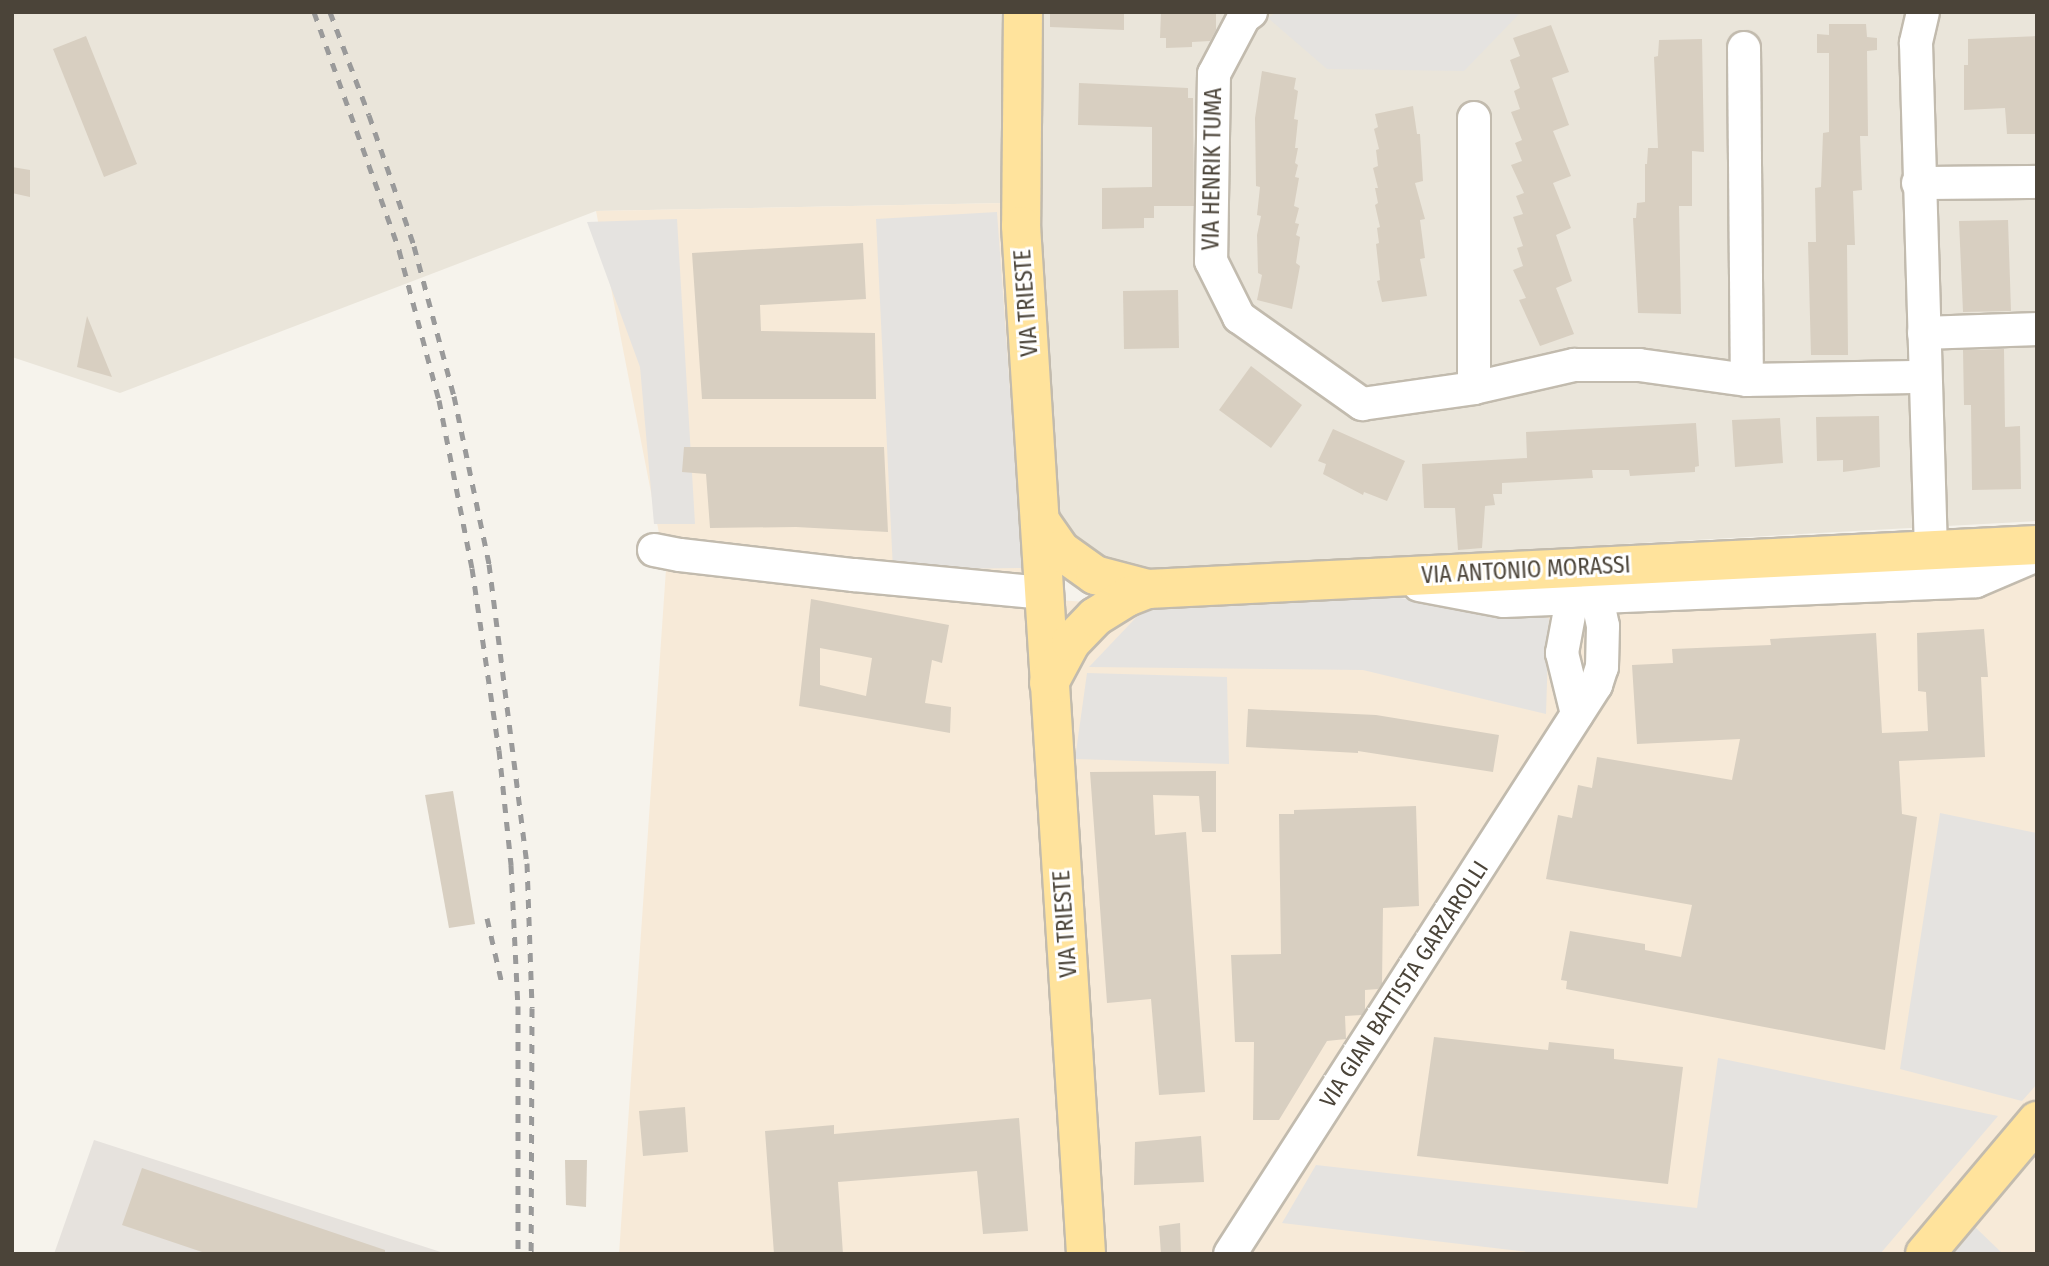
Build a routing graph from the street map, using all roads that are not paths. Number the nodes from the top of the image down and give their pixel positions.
1 (1023, 12) edge
2 (1251, 12) edge
3 (1923, 12) edge
4 (1744, 48) dead end
5 (1474, 118) dead end
6 (2037, 182) edge
7 (1919, 183) junction
8 (2037, 329) edge
9 (1924, 333) junction
10 (1925, 377) junction
11 (1747, 380) junction
12 (1474, 388) junction
13 (1040, 521) junction
14 (2037, 545) edge
15 (654, 550) dead end
16 (1931, 550) junction
17 (2037, 555) edge
18 (1378, 577) junction
19 (1045, 593) junction
20 (1137, 593) junction
21 (1584, 598) junction
22 (1049, 683) junction
23 (2037, 1121) edge
24 (1086, 1254) edge
25 (1230, 1254) edge
26 (1925, 1254) edge

1 - 13 main road, VIA TRIESTE
2 - 12 street, VIA HENRIK TUMA
3 - 7 street
4 - 11 street
5 - 12 street
6 - 7 street
7 - 9 street
8 - 9 street
9 - 10 street
10 - 11 street, VIA HENRIK TUMA
10 - 16 street
11 - 12 street, VIA HENRIK TUMA
13 - 19 main road, VIA TRIESTE
13 - 20 main road, VIA ANTONIO MORASSI
14 - 16 main road, VIA ANTONIO MORASSI
15 - 19 street
16 - 18 main road, VIA ANTONIO MORASSI
17 - 21 street
18 - 20 main road, VIA ANTONIO MORASSI
18 - 21 street
19 - 20 main road
19 - 22 main road, VIA TRIESTE
20 - 22 main road
21 - 25 street, VIA GIAN BATTISTA GARZAROLLI
22 - 24 main road, VIA TRIESTE
23 - 26 main road

